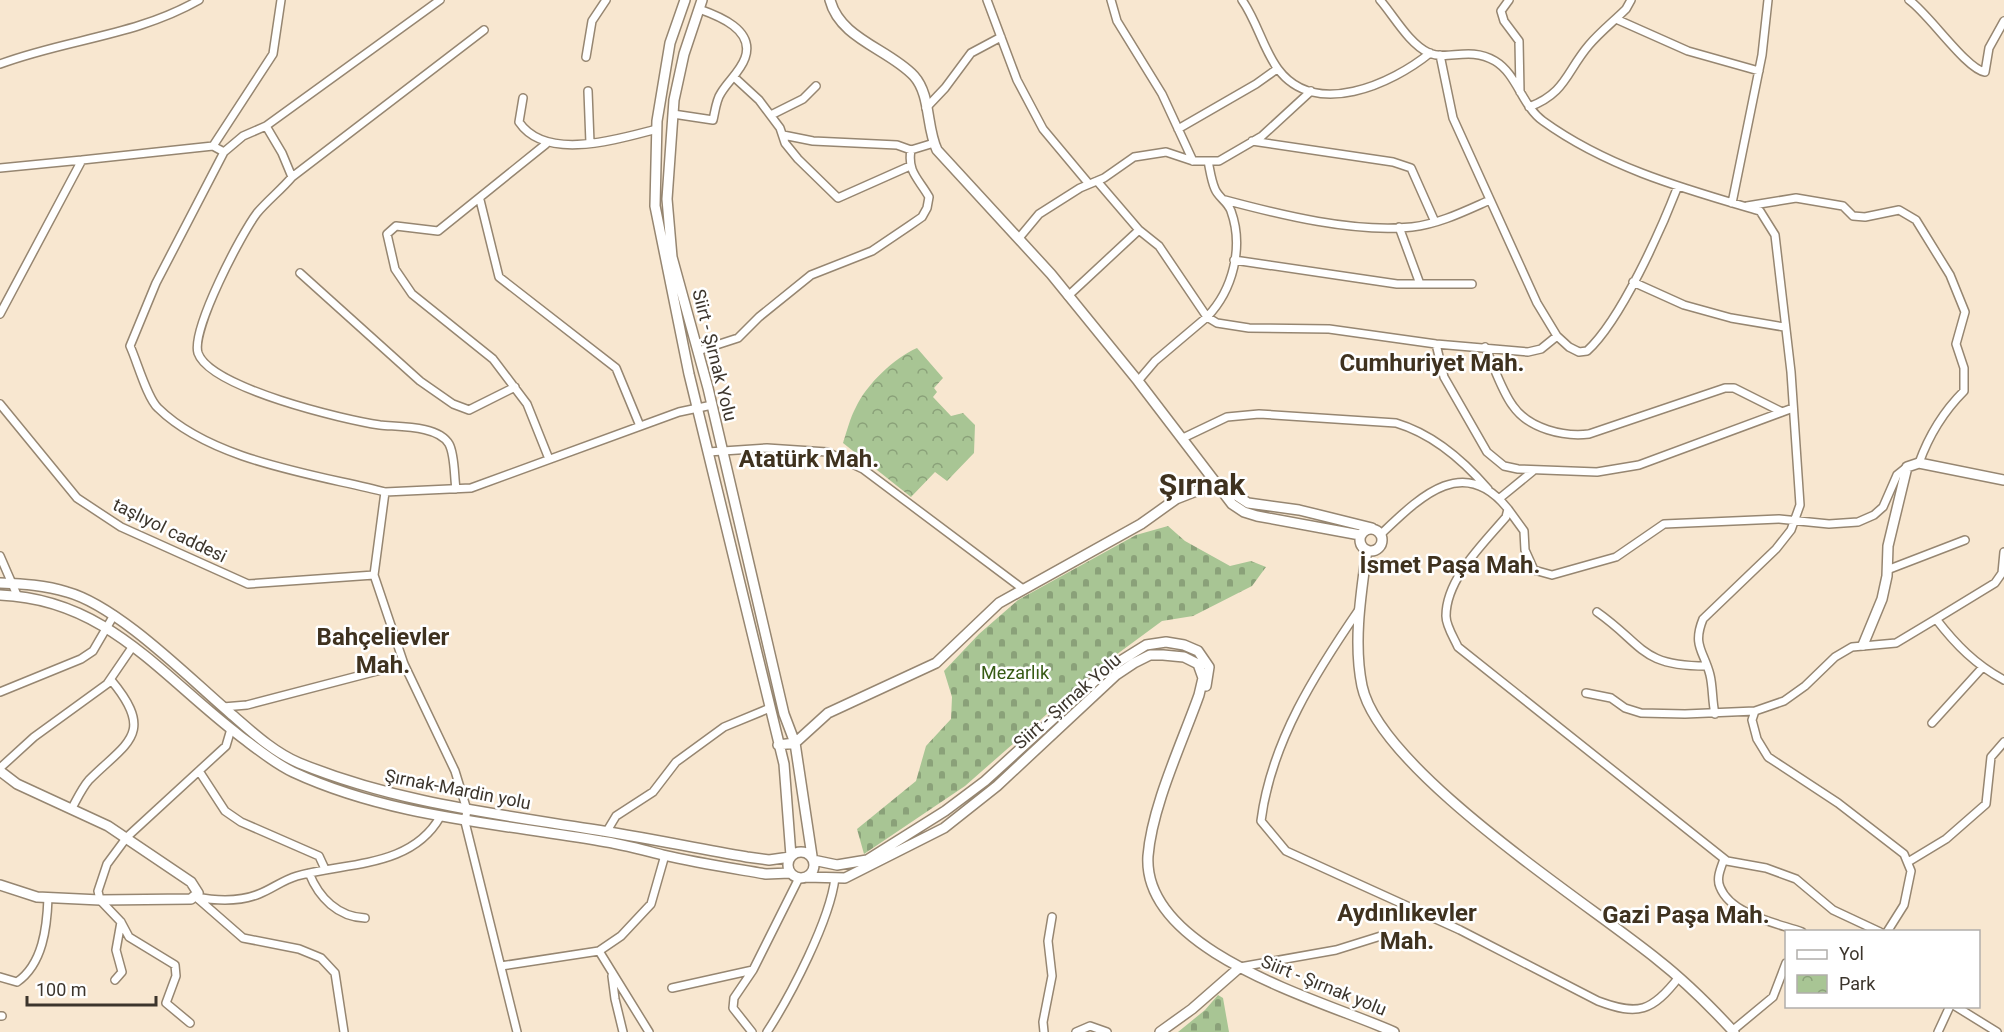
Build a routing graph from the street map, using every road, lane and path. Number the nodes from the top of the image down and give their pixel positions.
1 (199, 0) edge
2 (281, 0) edge
3 (440, 0) edge
4 (606, 0) edge
5 (685, 0) edge
6 (830, 0) edge
7 (987, 0) edge
8 (1111, 0) edge
9 (1242, 0) edge
10 (1380, 0) edge
11 (1509, 0) edge
12 (1631, 0) edge
13 (1768, 0) edge
14 (1909, 0) edge
15 (700, 4) edge
16 (1616, 19) junction
17 (2004, 21) edge
18 (484, 30) dead end
19 (1001, 37) junction
20 (1430, 53) junction
21 (1440, 55) junction
22 (586, 57) dead end
23 (0, 64) edge
24 (1277, 69) junction
25 (1759, 71) junction
26 (734, 77) junction
27 (816, 86) dead end
28 (588, 91) dead end
29 (1311, 91) junction
30 (1520, 92) junction
31 (523, 98) dead end
32 (1528, 107) junction
33 (926, 108) junction
34 (673, 114) junction
35 (771, 115) junction
36 (266, 126) junction
37 (657, 129) junction
38 (1178, 129) junction
39 (783, 135) junction
40 (1252, 141) junction
41 (590, 143) junction
42 (934, 143) junction
43 (546, 144) junction
44 (213, 146) junction
45 (911, 150) junction
46 (224, 152) junction
47 (82, 160) junction
48 (1193, 161) junction
49 (1208, 161) junction
50 (910, 166) junction
51 (0, 168) edge
52 (292, 177) junction
53 (1097, 181) junction
54 (1089, 184) junction
55 (1678, 186) junction
56 (1222, 199) junction
57 (480, 200) junction
58 (1490, 200) junction
59 (1732, 203) junction
60 (1745, 207) junction
61 (1436, 222) junction
62 (1399, 227) junction
63 (1139, 230) junction
64 (1019, 238) junction
65 (1234, 260) junction
66 (300, 273) dead end
67 (1633, 282) junction
68 (1420, 284) junction
69 (1472, 284) dead end
70 (1068, 296) junction
71 (0, 314) edge
72 (1207, 317) junction
73 (1784, 327) junction
74 (1557, 336) junction
75 (1436, 344) junction
76 (1485, 347) junction
77 (698, 351) junction
78 (1138, 381) junction
79 (515, 387) junction
80 (0, 404) edge
81 (712, 405) junction
82 (698, 407) junction
83 (1793, 408) junction
84 (1782, 412) junction
85 (640, 426) junction
86 (1183, 438) junction
87 (721, 450) junction
88 (708, 452) junction
89 (549, 459) junction
90 (1919, 463) junction
91 (1907, 467) junction
92 (1533, 471) junction
93 (2004, 480) edge
94 (1217, 483) junction
95 (456, 489) junction
96 (1488, 490) junction
97 (385, 492) junction
98 (1500, 498) junction
99 (1508, 509) junction
100 (1794, 521) junction
101 (1372, 528) junction
102 (1381, 534) junction
103 (1360, 536) junction
104 (1965, 540) dead end
105 (1367, 550) junction
106 (2004, 552) edge
107 (0, 556) edge
108 (1887, 570) junction
109 (375, 575) junction
110 (2002, 577) edge
111 (0, 583) edge
112 (13, 584) junction
113 (1023, 589) junction
114 (0, 595) edge
115 (17, 595) junction
116 (1360, 608) junction
117 (1597, 612) dead end
118 (114, 615) junction
119 (1936, 619) junction
120 (108, 626) junction
121 (1863, 645) junction
122 (133, 646) junction
123 (404, 664) junction
124 (1706, 666) junction
125 (1982, 668) junction
126 (111, 680) junction
127 (2004, 680) edge
128 (0, 692) edge
129 (1586, 693) dead end
130 (1199, 695) junction
131 (223, 707) junction
132 (770, 708) junction
133 (1755, 711) junction
134 (1715, 714) junction
135 (1932, 723) dead end
136 (231, 729) junction
137 (2004, 742) edge
138 (795, 743) junction
139 (778, 745) junction
140 (0, 770) edge
141 (199, 771) junction
142 (72, 808) junction
143 (466, 810) junction
144 (440, 817) junction
145 (465, 822) junction
146 (607, 831) junction
147 (127, 837) junction
148 (665, 855) junction
149 (790, 856) junction
150 (813, 858) junction
151 (1724, 859) junction
152 (1908, 862) junction
153 (325, 869) junction
154 (309, 873) junction
155 (790, 873) junction
156 (802, 878) junction
157 (835, 878) junction
158 (0, 885) edge
159 (196, 897) junction
160 (48, 898) junction
161 (100, 900) junction
162 (1052, 917) dead end
163 (365, 918) dead end
164 (121, 922) junction
165 (1796, 930) edge
166 (1876, 930) edge
167 (1888, 930) edge
168 (1384, 935) dead end
169 (599, 951) junction
170 (501, 966) junction
171 (1785, 966) edge
172 (1240, 967) junction
173 (753, 970) junction
174 (612, 972) junction
175 (0, 977) edge
176 (1679, 977) junction
177 (115, 980) dead end
178 (672, 988) dead end
179 (1949, 1008) edge
180 (1958, 1008) edge
181 (190, 1023) dead end
182 (1733, 1031) edge
183 (344, 1032) edge
184 (518, 1032) edge
185 (623, 1032) edge
186 (649, 1032) edge
187 (752, 1032) edge
188 (767, 1032) edge
189 (1044, 1032) edge
190 (1076, 1032) edge
191 (1107, 1032) edge
192 (1160, 1032) edge
193 (1394, 1032) edge
194 (1938, 1032) edge
195 (1997, 1032) edge

1 - 23 street
2 - 44 street
3 - 36 street
4 - 22 street
5 - 37 street, Siirt - Şırnak Yolu
6 - 33 street
7 - 19 street
8 - 38 street
9 - 24 street
10 - 20 street
11 - 30 street
12 - 16 street
13 - 25 street
14 - 17 street
15 - 26 street
15 - 34 street, Siirt - Şırnak Yolu
16 - 25 street
16 - 32 street
18 - 52 street
19 - 33 street
19 - 54 street
20 - 21 street
20 - 29 street
21 - 30 street
21 - 58 street
24 - 29 street
24 - 38 street
25 - 59 street
26 - 34 street
26 - 35 street
27 - 35 street
28 - 41 street
29 - 40 street
30 - 32 street
31 - 43 street
32 - 55 street
33 - 42 street
34 - 77 street, Siirt - Şırnak Yolu
35 - 39 street
36 - 46 street
36 - 52 street
37 - 41 street
37 - 82 street, Siirt - Şırnak Yolu
38 - 48 street
39 - 45 street
39 - 50 street
40 - 49 street
40 - 61 street
41 - 43 street
42 - 45 street
42 - 64 street
43 - 57 street
44 - 46 street
44 - 47 street
45 - 50 street
46 - 97 street
47 - 51 street
47 - 71 street
48 - 49 street
48 - 53 street
49 - 56 street
50 - 77 street
52 - 95 street
53 - 54 street
53 - 63 street
54 - 64 street
55 - 59 street
55 - 67 street
56 - 62 street
56 - 65 street
57 - 79 street
57 - 85 street
58 - 61 street
58 - 74 street
59 - 60 street
60 - 73 street
60 - 90 street
61 - 62 street
62 - 68 street
63 - 70 street
63 - 72 street
64 - 70 street
65 - 68 street
65 - 72 street
66 - 79 street
67 - 73 street
67 - 74 street
68 - 69 street
70 - 78 street
72 - 75 street
72 - 78 street
73 - 83 street
74 - 76 street
75 - 76 street
75 - 92 street
76 - 84 street
77 - 81 street, Siirt - Şırnak Yolu
78 - 86 street
79 - 89 street
80 - 109 street, taşlıyol caddesi
81 - 82 street
81 - 87 street, Siirt - Şırnak Yolu
82 - 85 street
82 - 88 street, Siirt - Şırnak Yolu
83 - 84 street
83 - 100 street
84 - 92 street
85 - 89 street
86 - 94 street
86 - 96 street
87 - 88 street
87 - 113 street
87 - 138 street, Siirt - Şırnak Yolu
88 - 132 street, Siirt - Şırnak Yolu
89 - 95 street
90 - 91 street
90 - 93 street
91 - 100 street
91 - 108 street
92 - 98 street
94 - 101 street
94 - 103 street
94 - 113 street
95 - 97 street
96 - 98 street
96 - 102 street
97 - 109 street
98 - 99 street
99 - 100 street
99 - 151 street
100 - 124 street
101 - 102 street
101 - 103 street
102 - 105 street
103 - 105 street
104 - 108 street
105 - 116 street
106 - 110 street
107 - 112 street
108 - 121 street
109 - 123 street
110 - 119 street
111 - 112 street, Şırnak-Mardin yolu
112 - 115 street
112 - 118 street, Şırnak-Mardin yolu
113 - 138 street
114 - 115 street, Şırnak-Mardin yolu
115 - 120 street, Şırnak-Mardin yolu
116 - 176 street
116 - 176 street
117 - 124 street
118 - 120 street
118 - 131 street, Şırnak-Mardin yolu
119 - 121 street
119 - 125 street
120 - 122 street, Şırnak-Mardin yolu
120 - 128 street
121 - 133 street
122 - 126 street
122 - 136 street, Şırnak-Mardin yolu
123 - 131 street
123 - 143 street
124 - 134 street
125 - 127 street
125 - 135 street
126 - 140 street
126 - 142 street
129 - 134 street
130 - 150 street, Siirt - Şırnak Yolu
130 - 157 street, Siirt - Şırnak Yolu
130 - 172 street, Siirt - Şırnak yolu
131 - 143 street, Şırnak-Mardin yolu
132 - 139 street, Siirt - Şırnak Yolu
132 - 146 street
133 - 134 street
133 - 152 street
136 - 141 street
136 - 144 street, Şırnak-Mardin yolu
137 - 152 street
138 - 139 street
138 - 150 street, Siirt - Şırnak Yolu
139 - 149 street, Siirt - Şırnak Yolu
140 - 142 street
141 - 147 street
141 - 153 street
142 - 147 street
143 - 145 street
143 - 146 street, Şırnak-Mardin yolu
144 - 145 street, Şırnak-Mardin yolu
144 - 153 street
145 - 148 street, Şırnak-Mardin yolu
145 - 170 street
146 - 149 street, Şırnak-Mardin yolu
147 - 159 street
147 - 161 street
148 - 155 street, Şırnak-Mardin yolu
148 - 169 street
149 - 150 street
149 - 155 street
150 - 156 street
151 - 165 street
151 - 166 street
152 - 167 street
153 - 154 street
154 - 159 street
154 - 163 street
155 - 156 street
156 - 157 street, Siirt - Şırnak Yolu
156 - 173 street
157 - 188 street
158 - 160 street
159 - 161 street
159 - 183 street
160 - 161 street
160 - 175 street
161 - 164 street
162 - 189 street
164 - 177 street
164 - 181 street
168 - 172 street
169 - 170 street
169 - 174 street
170 - 184 street
171 - 182 street
172 - 192 street
172 - 193 street, Siirt - Şırnak yolu
173 - 178 street
173 - 187 street
174 - 185 street
174 - 186 street
176 - 182 street
179 - 194 street
180 - 195 street
190 - 191 street

